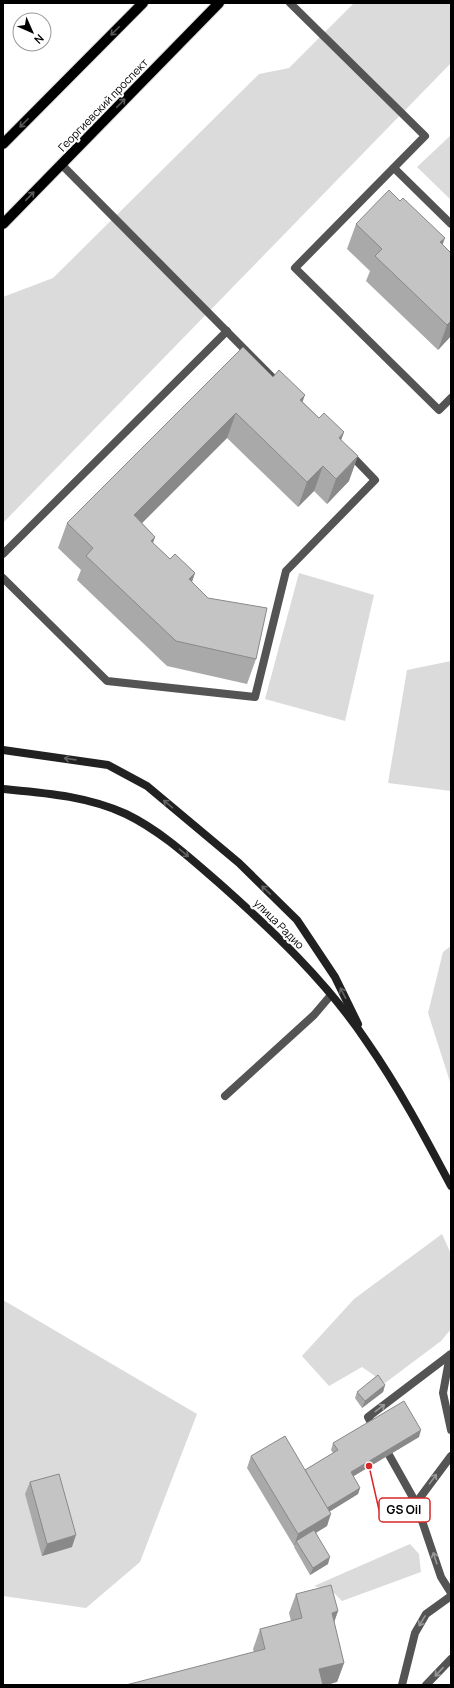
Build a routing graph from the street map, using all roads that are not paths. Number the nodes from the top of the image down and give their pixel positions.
1 (143, 3) edge
2 (219, 3) edge
3 (290, 3) edge
4 (3, 144) edge
5 (61, 164) junction
6 (394, 168) junction
7 (3, 224) edge
8 (451, 224) edge
9 (227, 331) junction
10 (282, 386) edge
11 (451, 398) edge
12 (342, 447) edge
13 (3, 554) edge
14 (3, 578) edge
15 (3, 750) edge
16 (3, 789) edge
17 (331, 995) junction
18 (367, 1041) junction
19 (225, 1096) dead end
20 (451, 1186) edge
21 (451, 1354) edge
22 (451, 1430) edge
23 (451, 1456) edge
24 (416, 1503) junction
25 (451, 1595) edge
26 (451, 1659) edge
27 (402, 1685) edge
28 (426, 1685) edge

1 -> 4 main road
5 -> 2 main road, Георгиевский проспект
3 - 6 street
7 -> 5 main road, Георгиевский проспект
5 - 9 street
6 - 8 street
6 - 11 street
9 - 10 street
9 - 13 street
12 - 14 street
18 -> 15 main road
16 -> 17 main road, улица Радио
17 - 18 main road, улица Радио
17 - 19 street
18 - 20 main road, улица Радио
21 - 22 street
24 -> 21 street
24 -> 23 street
25 -> 24 street
25 -> 27 street
26 -> 28 street

